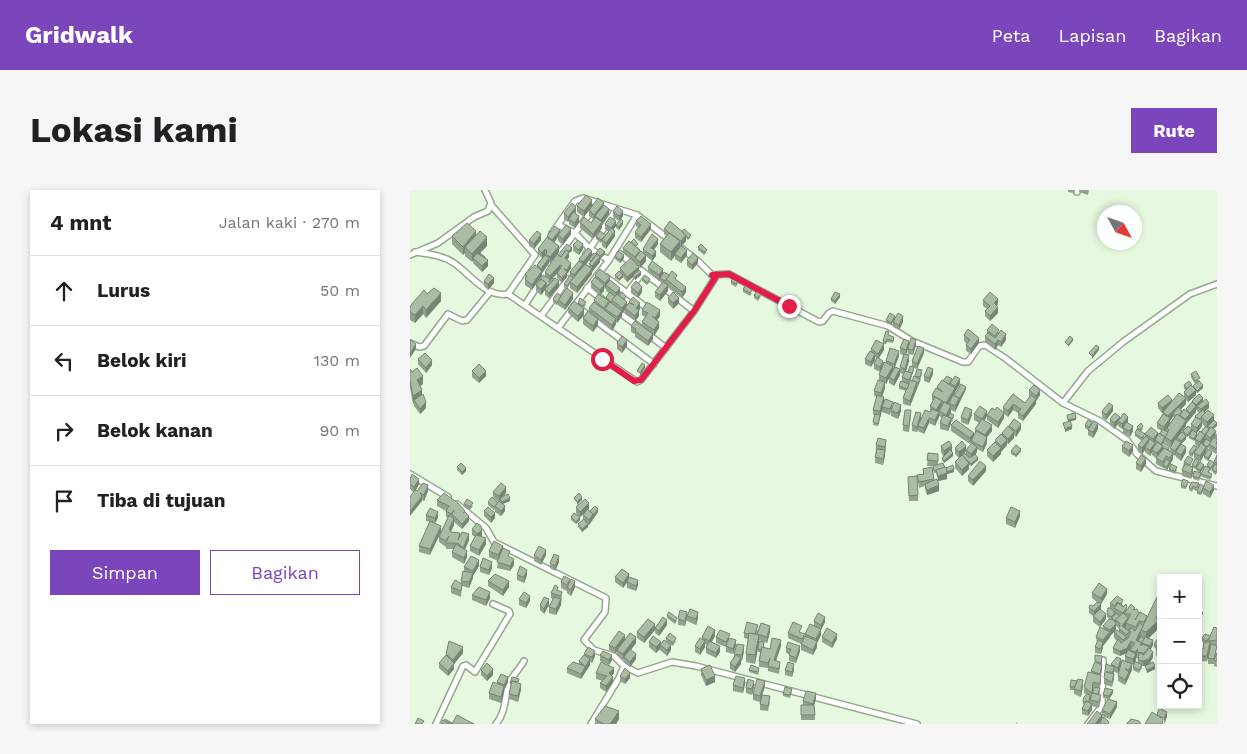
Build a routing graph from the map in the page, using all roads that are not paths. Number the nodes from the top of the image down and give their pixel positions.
1 (485, 190) edge
2 (598, 202) junction
3 (491, 205) junction
4 (617, 209) junction
5 (637, 215) junction
6 (558, 225) junction
7 (575, 233) junction
8 (547, 240) edge
9 (541, 248) edge
10 (590, 249) junction
11 (614, 249) junction
12 (413, 253) edge
13 (535, 255) junction
14 (584, 256) edge
15 (556, 259) edge
16 (609, 260) junction
17 (551, 266) edge
18 (573, 271) edge
19 (600, 272) junction
20 (643, 272) junction
21 (712, 275) junction
22 (1217, 284) edge
23 (587, 288) junction
24 (490, 292) junction
25 (508, 294) junction
26 (627, 294) junction
27 (525, 305) junction
28 (574, 305) junction
29 (643, 305) edge
30 (694, 311) junction
31 (541, 316) junction
32 (558, 328) junction
33 (410, 342) edge
34 (666, 348) junction
35 (654, 364) junction
36 (1063, 403) junction
37 (410, 474) edge
38 (1217, 486) edge
39 (493, 604) dead end
40 (1103, 660) edge
41 (524, 661) dead end
42 (624, 666) junction
43 (436, 724) edge
44 (496, 724) edge
45 (591, 724) edge
46 (917, 724) edge
47 (1088, 724) edge

1 - 3 street
2 - 4 street
2 - 6 street
2 - 7 street
3 - 12 street
3 - 13 street
4 - 5 street
4 - 10 street
5 - 11 street
5 - 21 street
6 - 7 street
6 - 8 street
7 - 10 street
7 - 15 street
9 - 13 street
10 - 14 street
10 - 16 street
11 - 16 street
11 - 20 street
12 - 24 street
13 - 25 street
16 - 19 street
17 - 27 street
18 - 31 street
19 - 23 street
19 - 26 street
20 - 26 street
20 - 30 street
21 - 30 street
21 - 36 street
22 - 36 street
23 - 28 street
23 - 34 street
24 - 25 street
24 - 33 street
25 - 27 street
26 - 29 street
27 - 31 street
28 - 32 street
28 - 35 street
30 - 34 street
31 - 32 street
32 - 35 street
34 - 35 street
36 - 38 street
37 - 42 street
39 - 43 street
40 - 47 street
41 - 44 street
42 - 45 street
42 - 46 street

